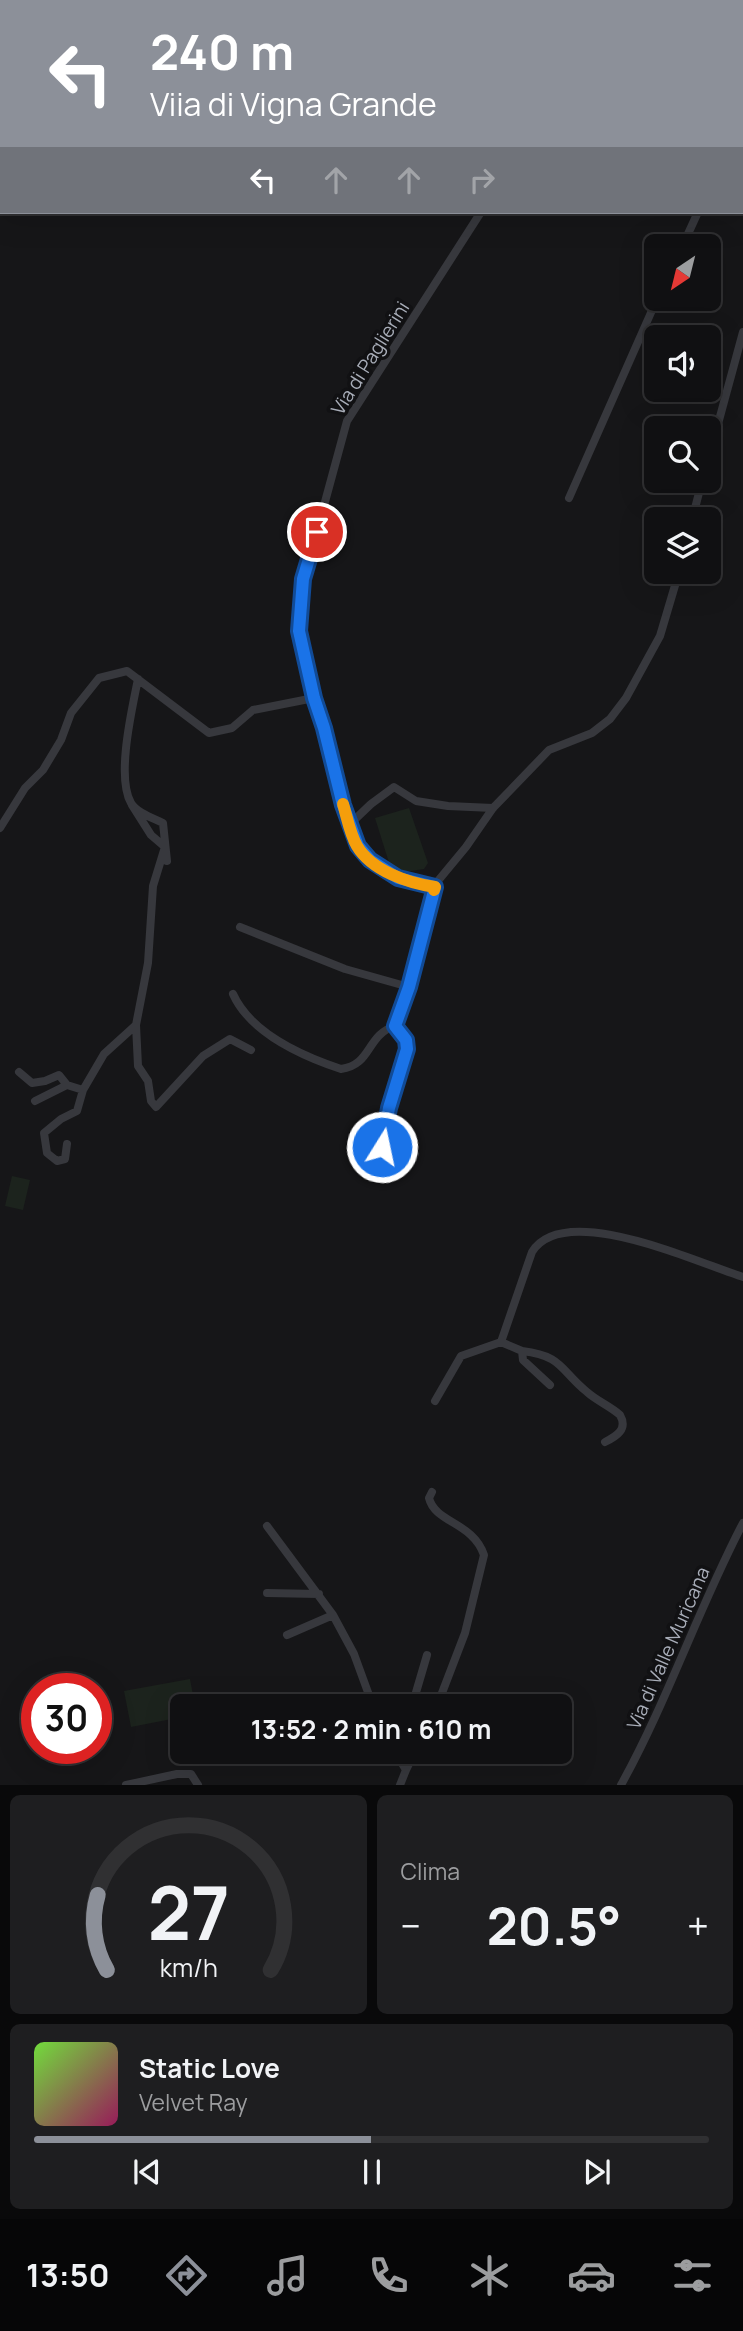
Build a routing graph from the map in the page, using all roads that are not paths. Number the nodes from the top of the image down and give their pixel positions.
1 (480, 214) edge
2 (697, 214) edge
3 (688, 234) edge
4 (651, 312) edge
5 (743, 332) edge
6 (720, 416) edge
7 (569, 498) dead end
8 (675, 584) edge
9 (138, 679) junction
10 (314, 698) junction
11 (132, 805) junction
12 (493, 808) junction
13 (350, 824) junction
14 (0, 828) edge
15 (165, 847) junction
16 (167, 861) dead end
17 (435, 887) junction
18 (240, 927) dead end
19 (409, 987) junction
20 (233, 994) dead end
21 (136, 1025) junction
22 (395, 1026) junction
23 (251, 1050) dead end
24 (19, 1072) dead end
25 (67, 1085) junction
26 (83, 1090) junction
27 (35, 1101) dead end
28 (67, 1144) dead end
29 (415, 1154) dead end
30 (743, 1277) edge
31 (501, 1342) junction
32 (522, 1351) junction
33 (550, 1385) dead end
34 (435, 1401) dead end
35 (605, 1442) dead end
36 (432, 1492) dead end
37 (743, 1523) edge
38 (267, 1526) dead end
39 (267, 1593) dead end
40 (319, 1594) junction
41 (333, 1615) junction
42 (287, 1635) dead end
43 (427, 1655) dead end
44 (369, 1694) edge
45 (416, 1694) edge
46 (442, 1694) edge
47 (403, 1764) edge
48 (406, 1764) edge
49 (409, 1764) edge
50 (406, 1770) junction
51 (126, 1785) edge
52 (198, 1785) edge
53 (400, 1785) edge
54 (621, 1785) edge

1 - 10 street, Via di Paglierini
2 - 3 street
4 - 7 street
5 - 6 street
8 - 12 street
9 - 10 street
9 - 11 street
9 - 14 street
10 - 13 street, Via di Paglierini
11 - 15 street
11 - 15 street
12 - 13 street
12 - 17 street
13 - 17 street, Via di Paglierini
15 - 16 street
15 - 21 street
17 - 19 street
18 - 19 street
19 - 22 street
20 - 22 street
21 - 23 street
21 - 26 street
22 - 29 street
24 - 25 street
25 - 26 street
25 - 27 street
26 - 28 street
30 - 31 street
31 - 32 street
31 - 34 street
32 - 33 street
32 - 35 street
36 - 46 street
37 - 54 street, Via di Valle Muricana
38 - 40 street
39 - 40 street
40 - 41 street
41 - 42 street
41 - 44 street
43 - 45 street
47 - 50 street
48 - 50 street
49 - 50 street
50 - 53 street
51 - 52 street

